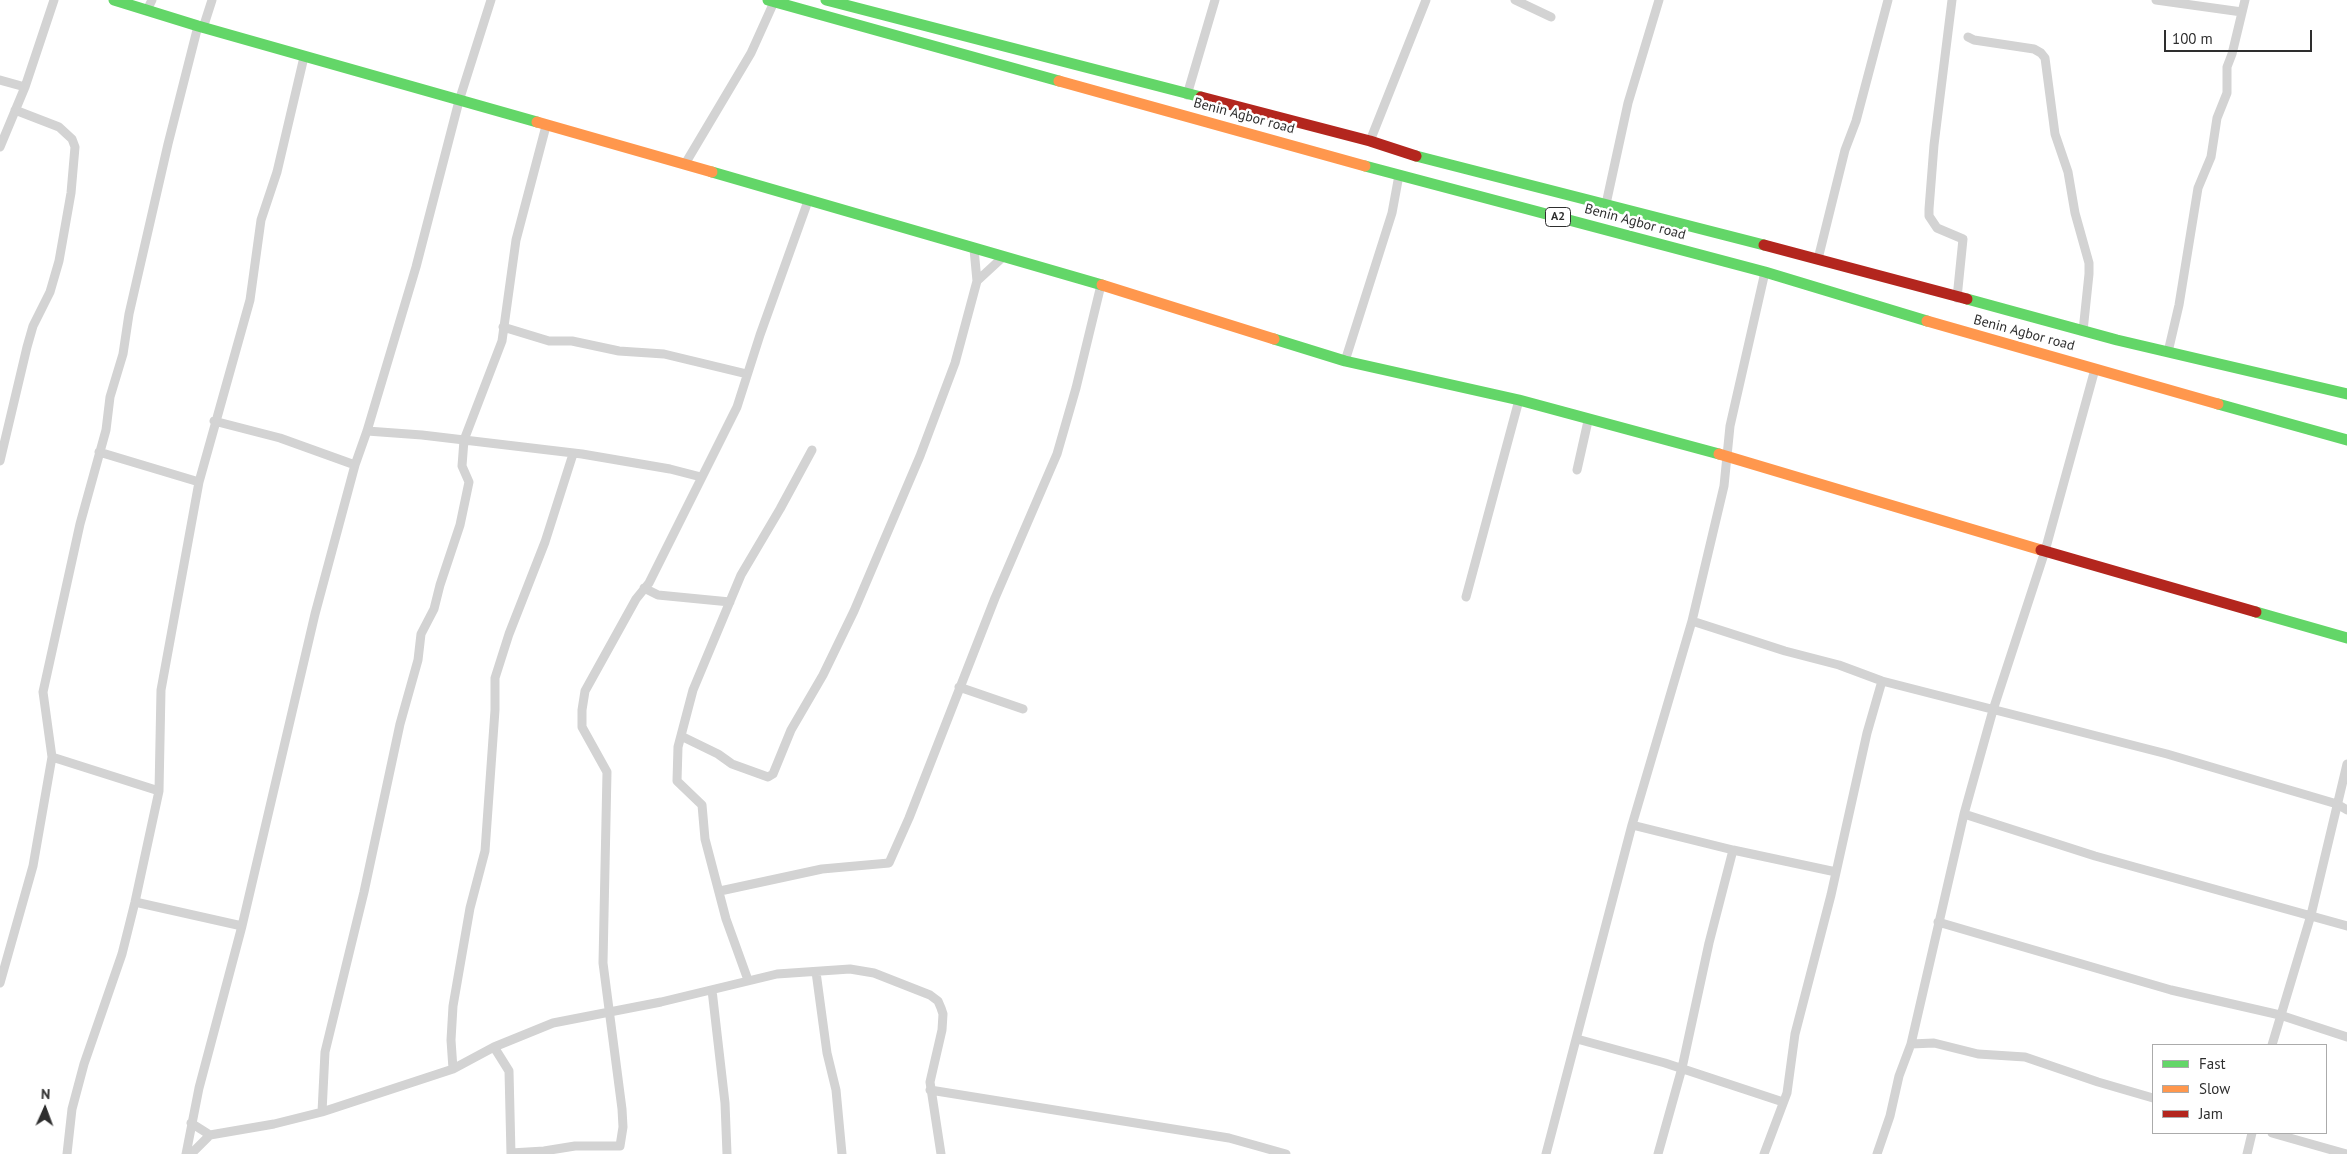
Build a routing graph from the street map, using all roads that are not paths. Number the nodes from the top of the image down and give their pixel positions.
1 (54, 0) edge
2 (114, 0) edge
3 (212, 0) edge
4 (491, 0) edge
5 (1215, 0) edge
6 (1426, 0) edge
7 (1514, 0) edge
8 (1659, 0) edge
9 (1888, 0) edge
10 (1952, 0) edge
11 (2156, 0) edge
12 (2245, 0) edge
13 (771, 1) edge
14 (832, 1) edge
15 (150, 5) edge
16 (2242, 12) junction
17 (1551, 17) dead end
18 (832, 18) junction
19 (201, 27) junction
20 (1968, 37) dead end
21 (304, 57) junction
22 (0, 80) edge
23 (25, 87) junction
24 (1186, 94) junction
25 (459, 101) junction
26 (15, 110) junction
27 (546, 126) junction
28 (1370, 141) junction
29 (0, 147) edge
30 (685, 164) junction
31 (1399, 175) junction
32 (808, 202) junction
33 (1606, 204) junction
34 (974, 249) junction
35 (1003, 257) junction
36 (1818, 259) junction
37 (1765, 272) junction
38 (978, 281) junction
39 (1101, 285) junction
40 (1957, 298) junction
41 (504, 327) junction
42 (2083, 331) junction
43 (2168, 352) junction
44 (1345, 361) junction
45 (2095, 369) junction
46 (747, 374) junction
47 (2347, 394) edge
48 (1519, 400) junction
49 (214, 421) junction
50 (1588, 421) junction
51 (367, 431) junction
52 (464, 440) junction
53 (2347, 440) edge
54 (812, 450) dead end
55 (99, 452) junction
56 (573, 454) junction
57 (1726, 456) junction
58 (0, 461) edge
59 (355, 465) junction
60 (1576, 470) dead end
61 (701, 477) junction
62 (199, 482) junction
63 (2045, 551) junction
64 (644, 588) junction
65 (1466, 597) dead end
66 (730, 602) junction
67 (1692, 621) junction
68 (2347, 638) edge
69 (1882, 681) junction
70 (959, 687) junction
71 (1023, 709) dead end
72 (1992, 710) junction
73 (681, 736) junction
74 (52, 757) junction
75 (2347, 764) edge
76 (159, 790) junction
77 (2337, 804) junction
78 (2347, 810) edge
79 (1964, 814) junction
80 (1632, 825) junction
81 (1733, 850) junction
82 (1836, 872) junction
83 (720, 891) junction
84 (136, 902) junction
85 (2311, 915) junction
86 (1938, 922) junction
87 (242, 926) junction
88 (2347, 926) edge
89 (816, 972) junction
90 (748, 980) junction
91 (0, 983) edge
92 (712, 990) junction
93 (611, 1011) junction
94 (2280, 1015) junction
95 (2347, 1037) edge
96 (1577, 1039) junction
97 (1911, 1044) junction
98 (2272, 1044) edge
99 (494, 1047) junction
100 (1682, 1068) junction
101 (453, 1069) junction
102 (930, 1090) junction
103 (2152, 1098) edge
104 (1783, 1102) junction
105 (322, 1112) junction
106 (191, 1123) junction
107 (2252, 1134) edge
108 (2276, 1134) edge
109 (210, 1135) junction
110 (620, 1150) edge
111 (1879, 1153) edge
112 (67, 1154) edge
113 (186, 1154) edge
114 (191, 1154) edge
115 (511, 1154) edge
116 (727, 1154) edge
117 (842, 1154) edge
118 (941, 1154) edge
119 (1286, 1154) edge
120 (1546, 1154) edge
121 (1658, 1154) edge
122 (1764, 1154) edge
123 (2248, 1154) edge
124 (2346, 1154) edge

1 - 23 street
2 - 15 main road
3 - 19 street
4 - 25 street
5 - 24 street
6 - 28 street
7 - 17 street
8 - 33 street
9 - 36 street
10 - 40 street
11 - 16 street
12 - 16 street
13 - 18 main road, Benin Agbor road / A2
13 - 30 street
14 - 18 street
14 - 24 main road, Benin Agbor road / A2
15 - 19 main road
16 - 43 street
18 - 31 main road, Benin Agbor road / A2
19 - 21 main road
19 - 55 street
20 - 42 street
21 - 25 main road
21 - 49 street
22 - 23 street
23 - 26 street
24 - 28 main road, Benin Agbor road / A2
25 - 27 main road
25 - 51 street
26 - 29 street
26 - 58 street
27 - 30 main road
27 - 41 street
28 - 33 main road, Benin Agbor road / A2
30 - 32 main road
31 - 37 main road, Benin Agbor road / A2
31 - 44 street
32 - 34 main road
32 - 46 street
33 - 36 main road, Benin Agbor road / A2
34 - 35 main road
34 - 38 street
35 - 38 street
35 - 39 main road
36 - 40 main road, Benin Agbor road / A2
37 - 45 main road, Benin Agbor road / A2
37 - 57 street
38 - 73 street
39 - 44 main road
39 - 70 street
40 - 42 main road, Benin Agbor road / A2
41 - 46 street
41 - 52 street
42 - 43 main road, Benin Agbor road / A2
43 - 47 main road, Benin Agbor road / A2
44 - 48 main road
45 - 53 main road, Benin Agbor road / A2
45 - 63 street
46 - 61 street
48 - 50 main road
48 - 65 street
49 - 59 street
49 - 62 street
50 - 57 main road
50 - 60 street
51 - 52 street
51 - 59 street
52 - 56 street
52 - 105 street
54 - 66 street
55 - 62 street
55 - 74 street
56 - 61 street
56 - 101 street
57 - 63 main road
57 - 67 street
59 - 87 street
61 - 64 street
62 - 76 street
63 - 68 main road
63 - 72 street
64 - 66 street
64 - 93 street
66 - 73 street
67 - 69 street
67 - 80 street
69 - 72 street
69 - 82 street
70 - 71 street
70 - 83 street
72 - 77 street
72 - 79 street
73 - 83 street
74 - 76 street
74 - 91 street
75 - 77 street
76 - 84 street
77 - 78 street
77 - 85 street
79 - 85 street
79 - 86 street
80 - 81 street
80 - 96 street
81 - 82 street
81 - 100 street
82 - 104 street
83 - 90 street
84 - 87 street
84 - 112 street
85 - 88 street
85 - 94 street
86 - 94 street
86 - 97 street
87 - 106 street
89 - 90 street
89 - 102 street
89 - 117 street
90 - 92 street
92 - 93 street
92 - 116 street
93 - 99 street
93 - 110 street
94 - 95 street
94 - 98 street
96 - 100 street
96 - 120 street
97 - 103 street
97 - 111 street
99 - 101 street
99 - 115 street
100 - 104 street
100 - 121 street
101 - 105 street
102 - 118 street
102 - 119 street
104 - 122 street
105 - 109 street
106 - 109 street
106 - 113 street
107 - 123 street
108 - 124 street
109 - 114 street
110 - 115 street

